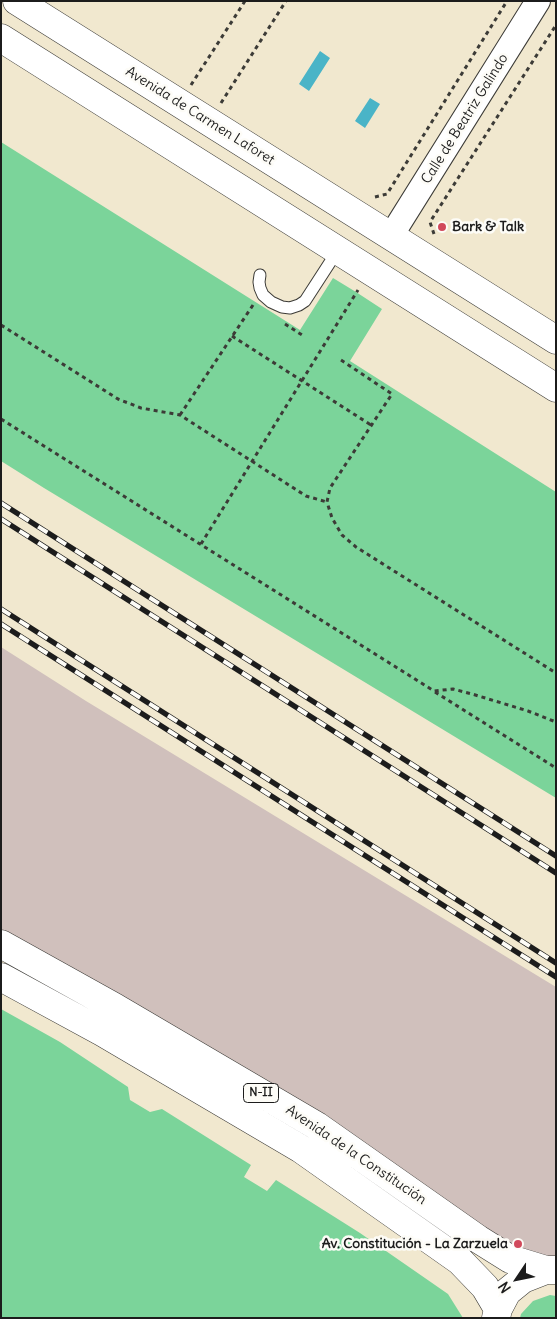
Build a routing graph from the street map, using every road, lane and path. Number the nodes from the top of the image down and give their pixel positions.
1 (8, 1) edge
2 (17, 1) edge
3 (245, 1) edge
4 (286, 1) edge
5 (507, 1) edge
6 (538, 1) edge
7 (1, 20) edge
8 (556, 25) edge
9 (1, 38) edge
10 (183, 80) dead end
11 (191, 85) junction
12 (199, 90) dead end
13 (213, 99) dead end
14 (220, 103) junction
15 (229, 109) dead end
16 (367, 196) dead end
17 (392, 236) junction
18 (438, 240) dead end
19 (338, 250) junction
20 (367, 275) junction
21 (260, 276) dead end
22 (254, 304) dead end
23 (278, 319) dead end
24 (1, 325) edge
25 (302, 335) dead end
26 (232, 336) junction
27 (556, 340) edge
28 (341, 360) dead end
29 (302, 381) junction
30 (556, 388) edge
31 (180, 415) junction
32 (1, 419) edge
33 (371, 425) junction
34 (252, 461) junction
35 (327, 502) junction
36 (201, 544) junction
37 (556, 673) edge
38 (434, 691) junction
39 (556, 722) edge
40 (556, 768) edge
41 (1, 944) edge
42 (1, 976) edge
43 (551, 1270) edge
44 (497, 1313) edge

1 - 7 street
2 - 17 street, Avenida de Carmen Laforet
3 - 11 path
4 - 14 path
5 - 16 path
6 - 17 street, Calle de Beatriz Galindo
8 - 18 path
9 - 19 street
10 - 11 path
11 - 12 path
13 - 14 path
14 - 15 path
17 - 20 street
17 - 20 street
17 - 27 street, Avenida de Carmen Laforet
19 - 20 street
19 - 21 lane
20 - 29 path
20 - 30 street
22 - 26 path
23 - 25 path
24 - 31 path
26 - 29 path
26 - 31 path
28 - 33 path
29 - 33 path
29 - 34 path
31 - 34 path
32 - 36 path
33 - 35 path
34 - 35 path
34 - 36 path
35 - 37 path
36 - 38 path
38 - 39 path
38 - 40 path
41 - 43 street, Avenida de la Constitución / N-II
42 - 44 street, Avenida de la Constitución / N-II
43 - 44 street

